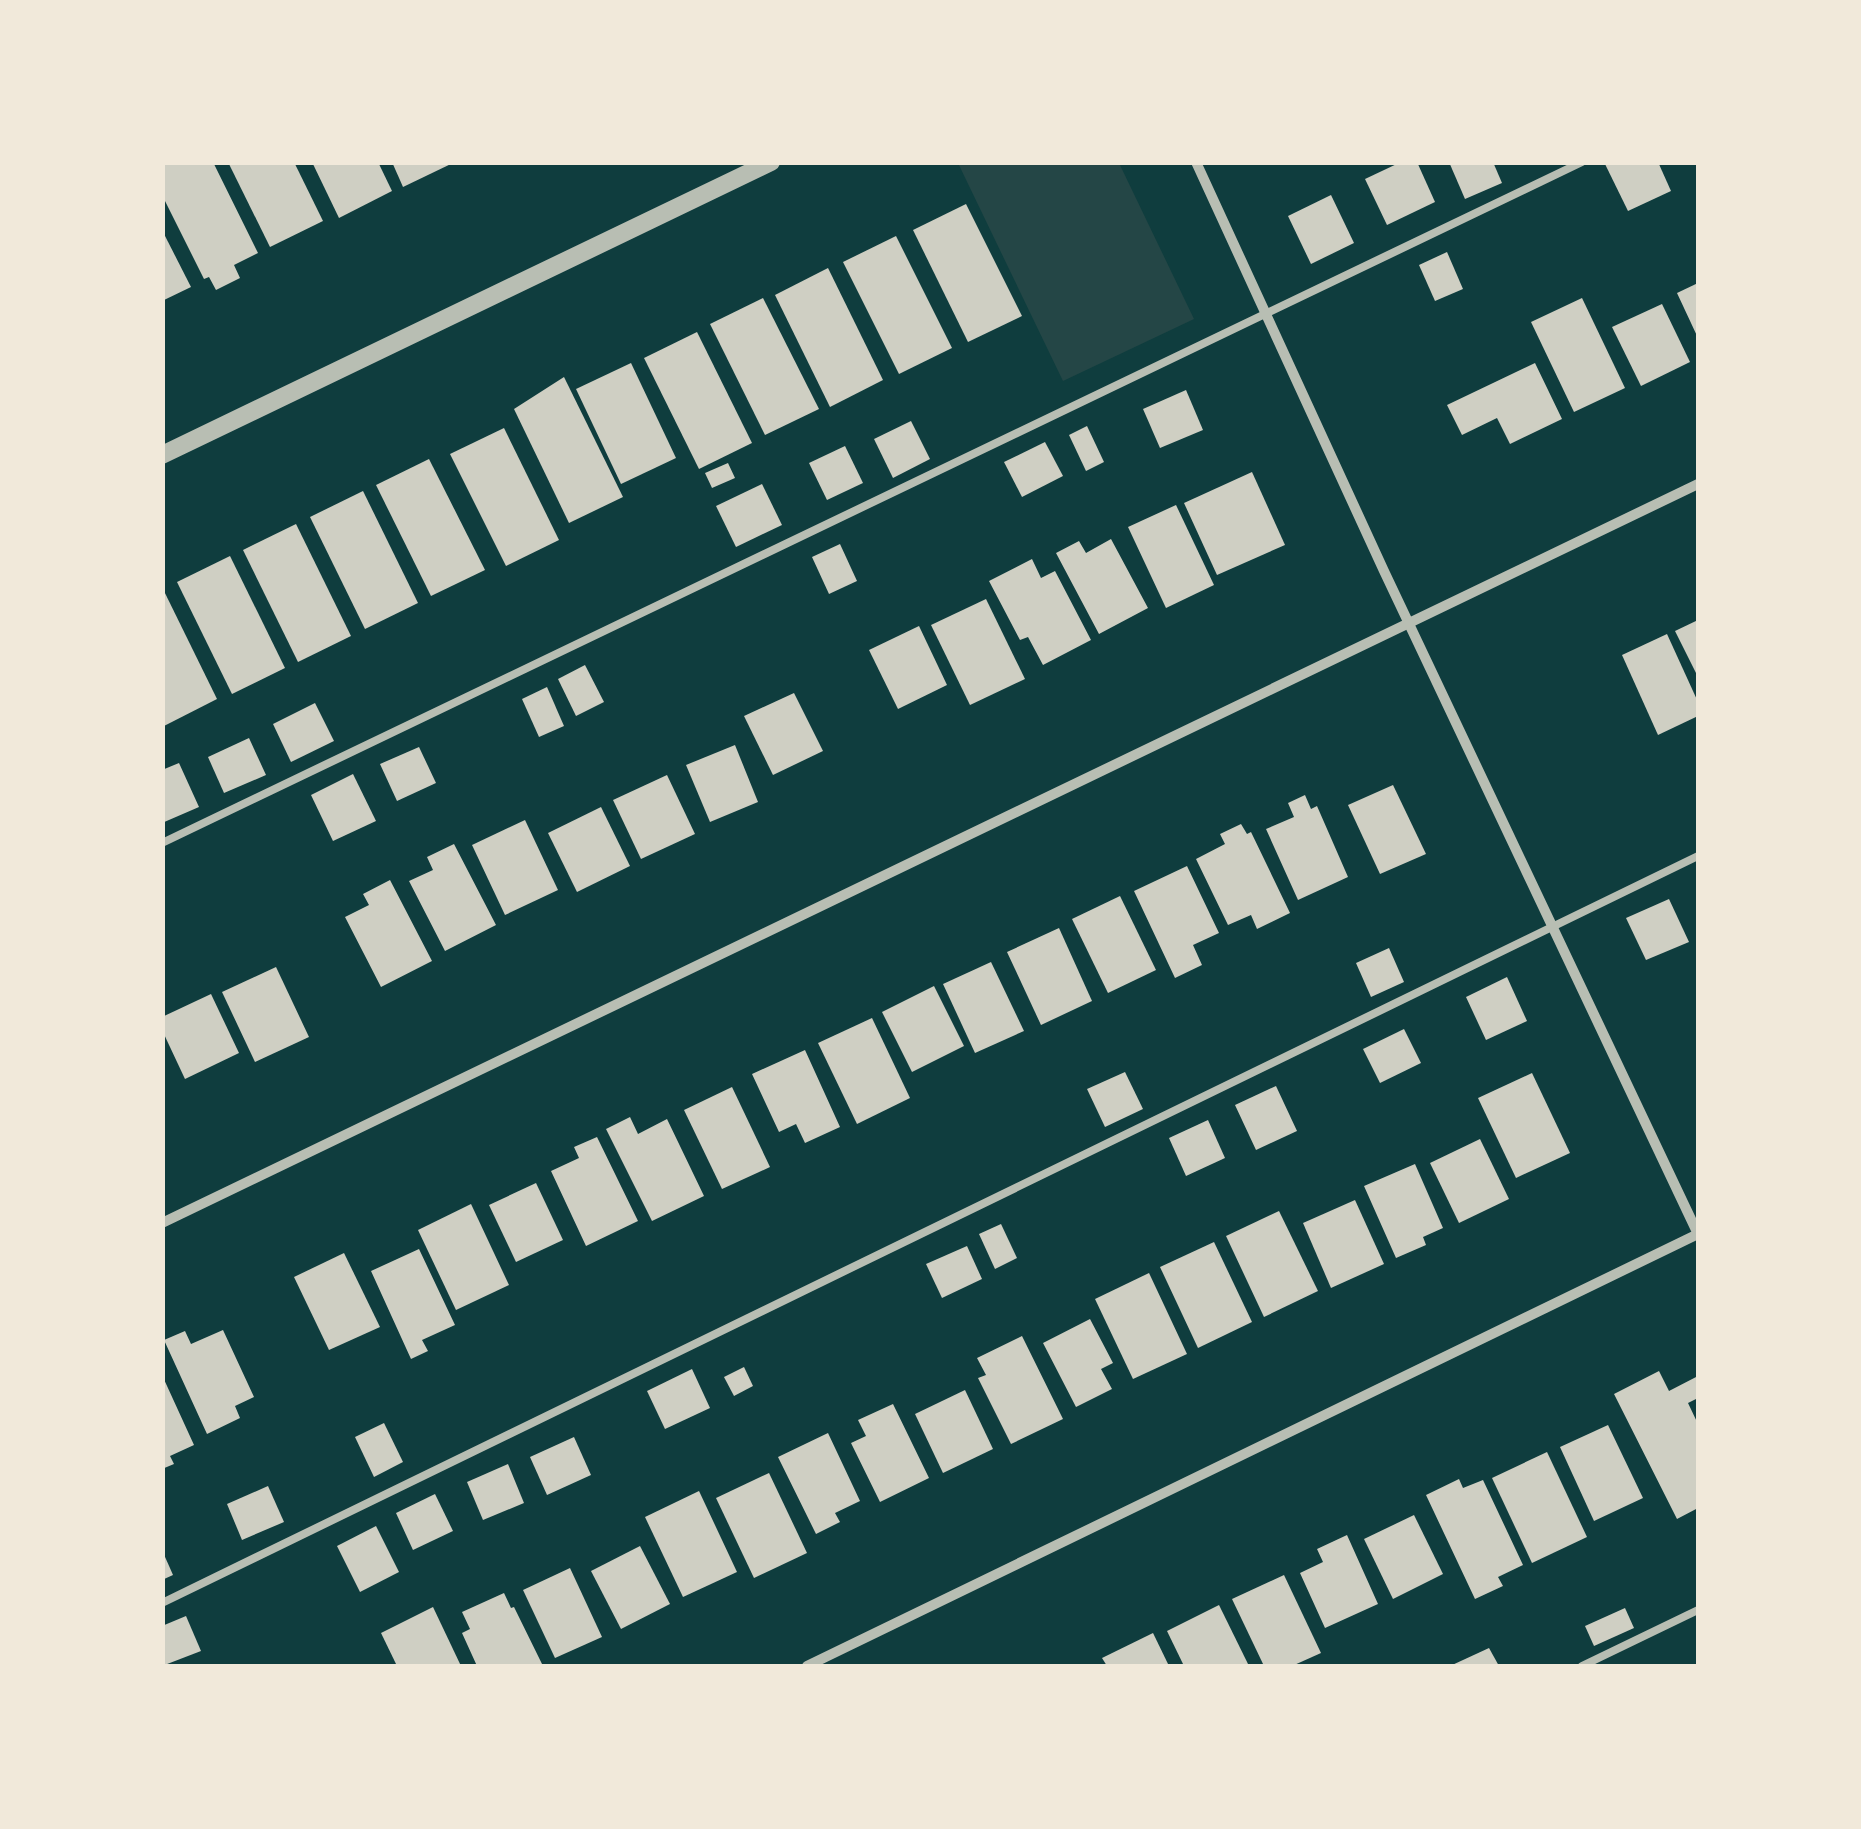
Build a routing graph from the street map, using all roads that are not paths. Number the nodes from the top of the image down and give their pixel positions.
1 (771, 162) edge
2 (1196, 162) edge
3 (1582, 162) edge
4 (1269, 313) junction
5 (162, 455) edge
6 (1698, 484) edge
7 (1411, 624) junction
8 (162, 843) edge
9 (1698, 856) edge
10 (1554, 926) junction
11 (162, 1222) edge
12 (1698, 1234) edge
13 (162, 1602) edge
14 (1698, 1610) edge
15 (807, 1666) edge
16 (1582, 1666) edge

1 - 5 street
2 - 4 street
3 - 4 lane
4 - 7 street
4 - 8 lane
6 - 7 street
7 - 10 street
7 - 11 street
9 - 10 lane
10 - 12 street
10 - 13 lane
12 - 15 street
14 - 16 lane

